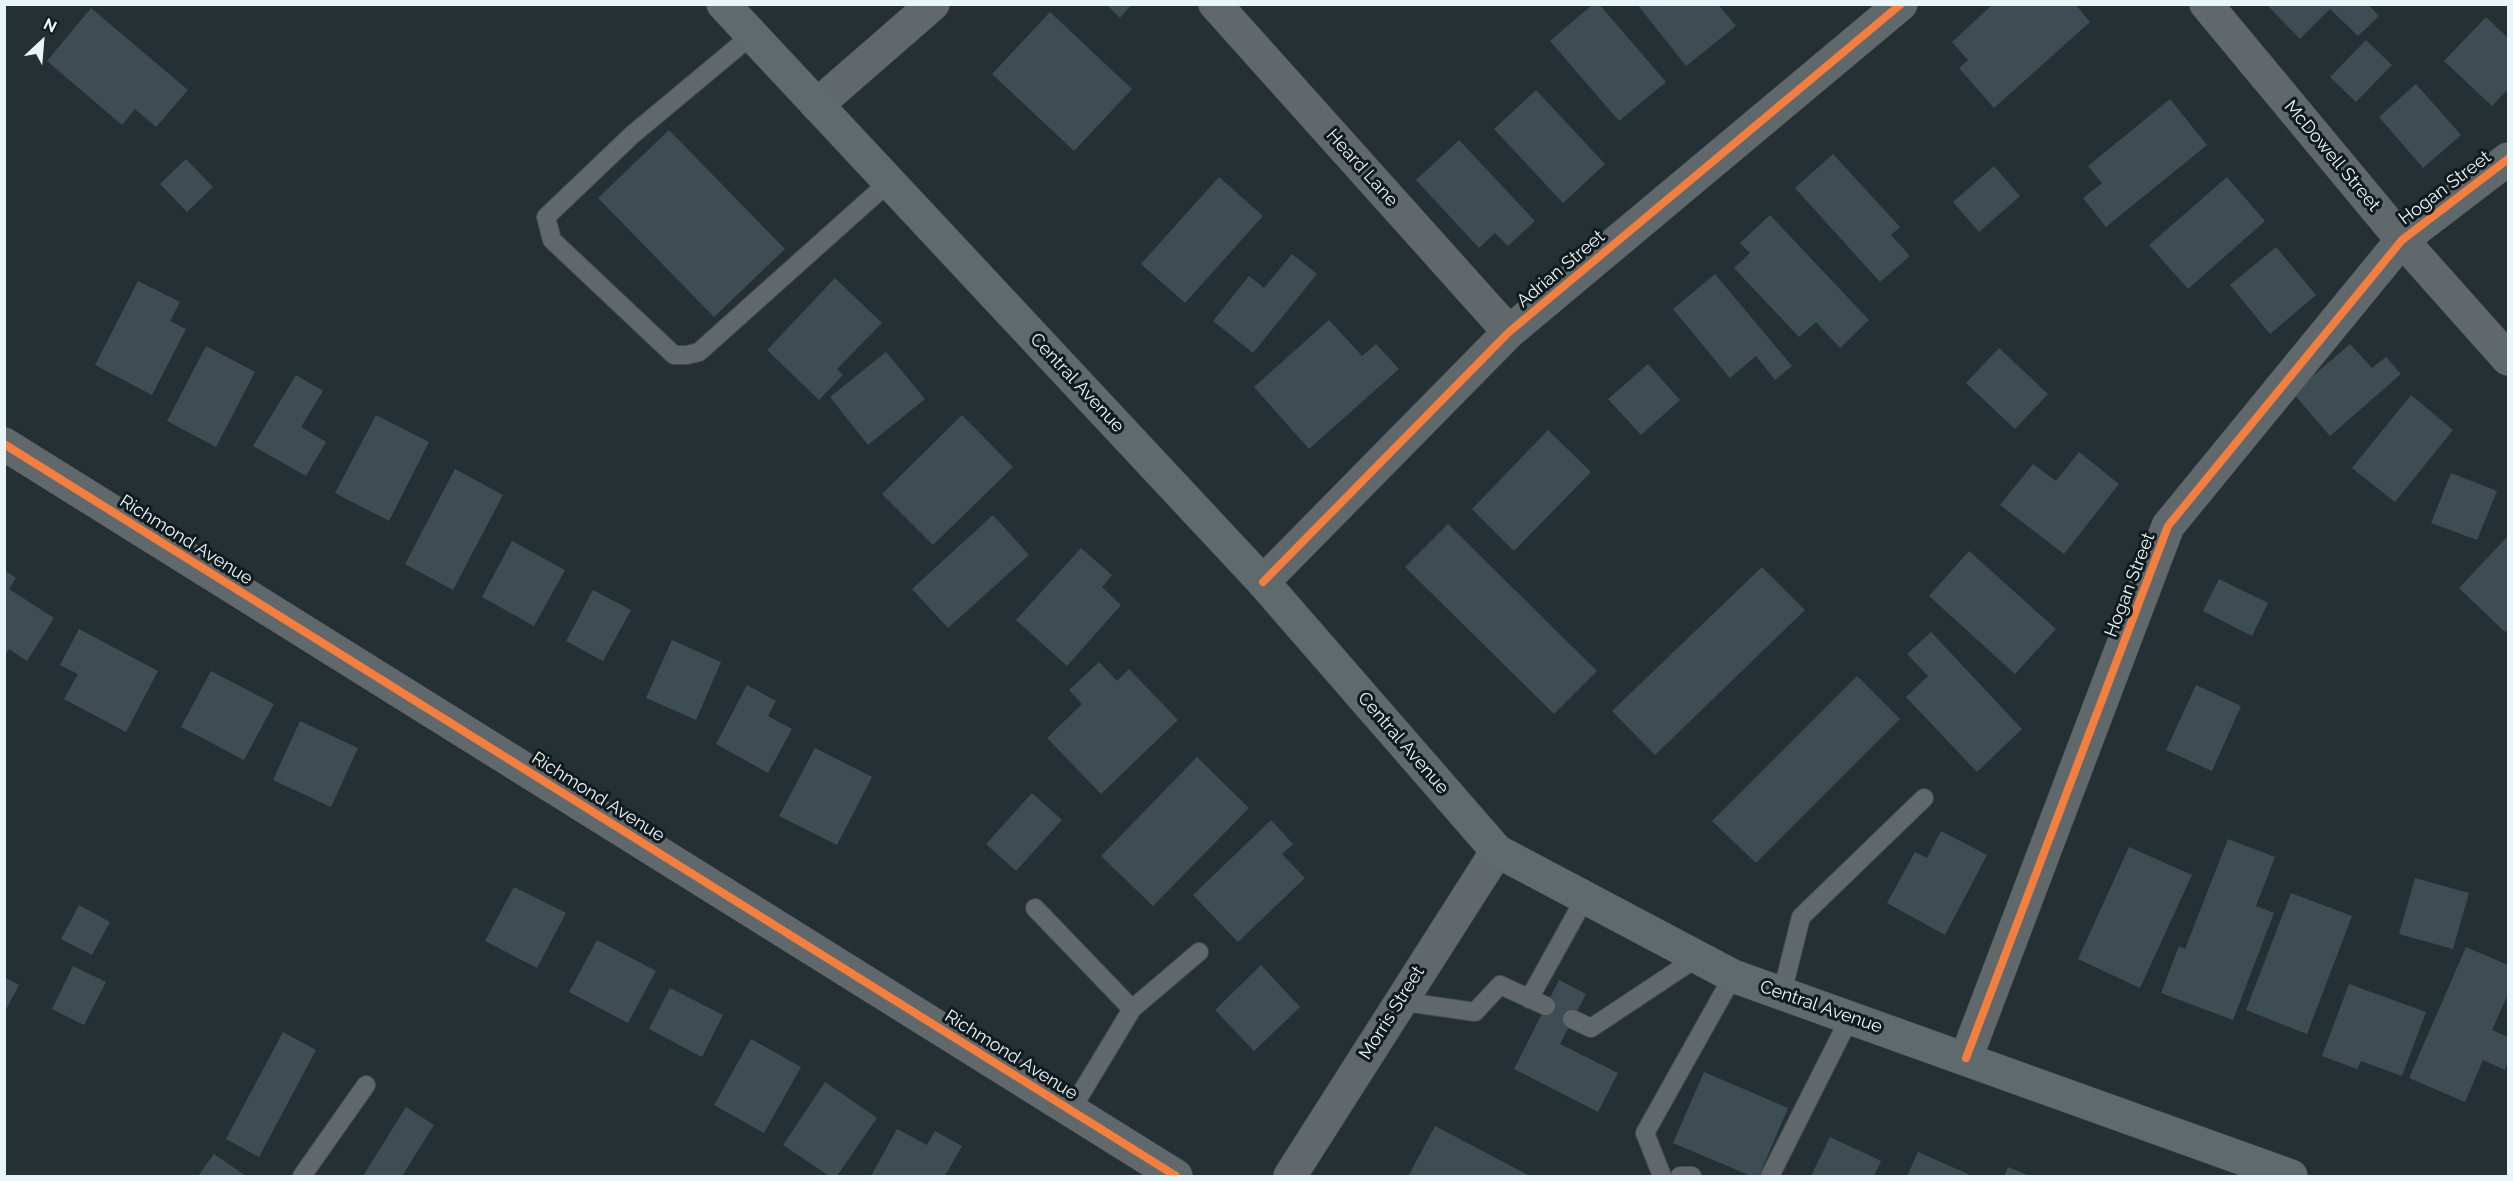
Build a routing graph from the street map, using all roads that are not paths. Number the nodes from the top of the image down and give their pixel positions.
1 (723, 4) edge
2 (933, 4) edge
3 (1215, 4) edge
4 (1901, 4) edge
5 (2206, 4) edge
6 (752, 35) junction
7 (817, 105) junction
8 (2508, 159) edge
9 (889, 182) junction
10 (2402, 240) junction
11 (1509, 332) junction
12 (2508, 359) edge
13 (4, 444) edge
14 (1263, 582) junction
15 (1924, 798) dead end
16 (1497, 851) junction
17 (1585, 898) junction
18 (1035, 908) dead end
19 (1199, 952) dead end
20 (1698, 957) junction
21 (1733, 976) junction
22 (1782, 993) junction
23 (1399, 1001) junction
24 (1132, 1009) junction
25 (1850, 1017) junction
26 (1572, 1019) dead end
27 (1966, 1058) junction
28 (366, 1085) dead end
29 (1071, 1110) junction
30 (302, 1176) edge
31 (1176, 1176) edge
32 (1290, 1176) edge
33 (1662, 1176) edge
34 (1680, 1176) edge
35 (1692, 1176) edge
36 (1770, 1176) edge
37 (2291, 1176) edge

1 - 6 main road, Central Avenue
2 - 7 street
3 - 11 street, Heard Lane
4 - 11 street, Adrian Street
5 - 10 street, McDowell Street
6 - 7 main road, Central Avenue
6 - 9 lane
7 - 9 main road, Central Avenue
8 - 10 street, Hogan Street
9 - 14 main road, Central Avenue
10 - 12 street, McDowell Street
10 - 27 street, Hogan Street
11 - 14 street, Adrian Street
13 - 29 street, Richmond Avenue
14 - 16 main road, Central Avenue
15 - 22 lane
16 - 17 main road, Central Avenue
16 - 23 street, Morris Street
17 - 20 main road, Central Avenue
17 - 23 lane
18 - 24 lane
19 - 24 lane
20 - 21 main road, Central Avenue
20 - 26 lane
21 - 22 main road, Central Avenue
21 - 33 lane
22 - 25 main road, Central Avenue
23 - 32 street, Morris Street
24 - 29 lane
25 - 27 main road, Central Avenue
25 - 36 lane
27 - 37 main road, Central Avenue
28 - 30 lane
29 - 31 street, Richmond Avenue
34 - 35 lane

